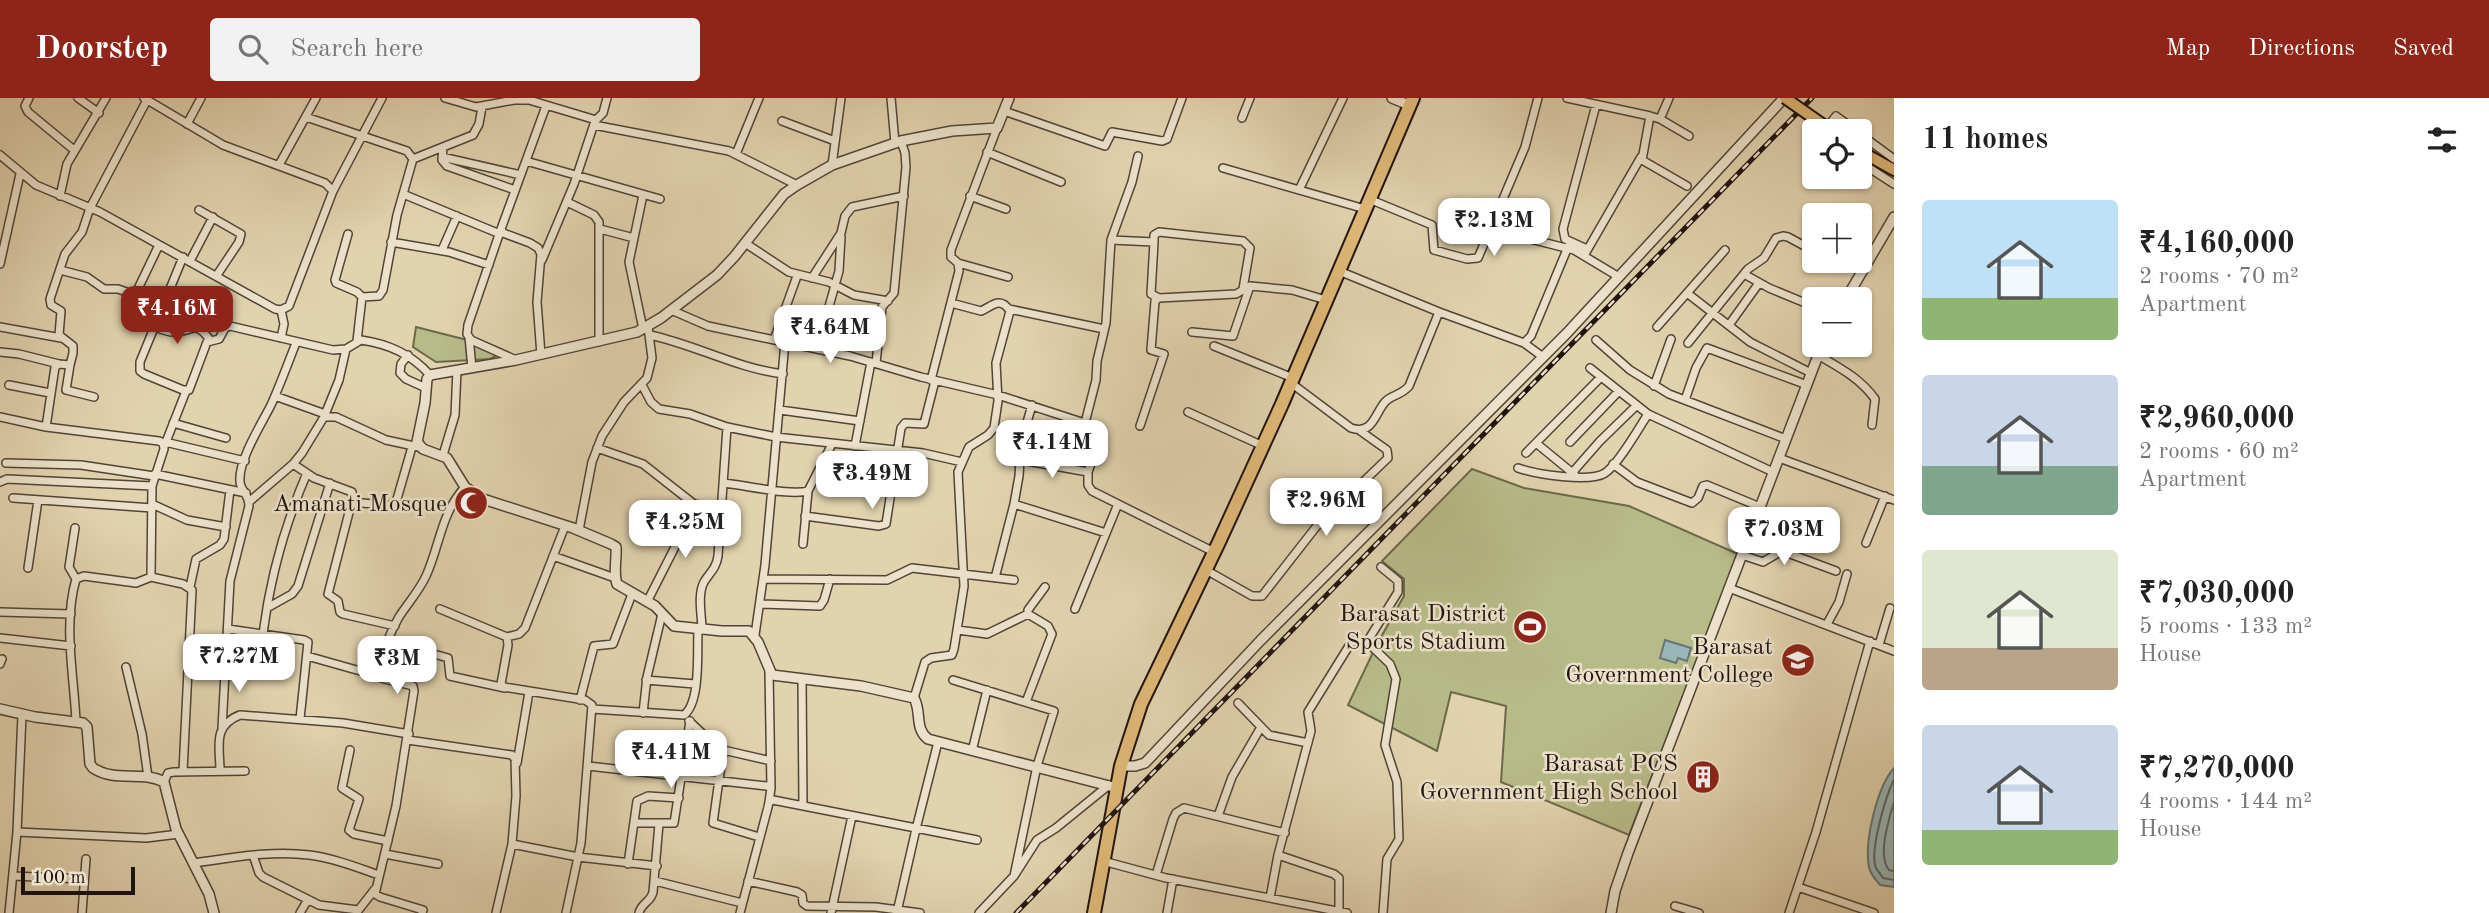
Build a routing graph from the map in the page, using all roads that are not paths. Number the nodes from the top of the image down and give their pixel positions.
1 (29, 98) edge
2 (78, 98) edge
3 (106, 98) edge
4 (201, 98) edge
5 (316, 98) edge
6 (382, 98) edge
7 (444, 98) edge
8 (607, 98) edge
9 (759, 98) edge
10 (841, 98) edge
11 (891, 98) edge
12 (1009, 98) edge
13 (1182, 98) edge
14 (1250, 98) edge
15 (1343, 98) edge
16 (1392, 98) edge
17 (1538, 98) edge
18 (1567, 98) edge
19 (1669, 98) edge
20 (1785, 98) edge
21 (145, 99) edge
22 (514, 99) edge
23 (471, 102) edge
24 (1411, 102) edge
25 (1596, 105) junction
26 (546, 106) junction
27 (482, 107) junction
28 (1004, 111) junction
29 (99, 113) junction
30 (1650, 116) junction
31 (306, 117) junction
32 (1242, 118) dead end
33 (1660, 119) junction
34 (1815, 119) edge
35 (782, 121) dead end
36 (595, 122) junction
37 (187, 124) junction
38 (997, 128) junction
39 (1689, 136) dead end
40 (360, 137) junction
41 (835, 141) junction
42 (898, 142) junction
43 (1872, 143) edge
44 (443, 147) junction
45 (74, 150) junction
46 (987, 152) junction
47 (736, 154) junction
48 (0, 155) edge
49 (1138, 156) dead end
50 (442, 157) junction
51 (1642, 157) junction
52 (1872, 158) edge
53 (413, 159) junction
54 (1894, 159) edge
55 (526, 161) junction
56 (279, 165) junction
57 (832, 165) junction
58 (1223, 168) dead end
59 (1872, 170) edge
60 (1894, 170) edge
61 (20, 174) junction
62 (521, 175) junction
63 (577, 176) junction
64 (1061, 181) dead end
65 (1894, 184) edge
66 (797, 185) junction
67 (1687, 186) dead end
68 (515, 190) junction
69 (1300, 190) junction
70 (332, 191) junction
71 (403, 194) junction
72 (643, 195) junction
73 (60, 196) junction
74 (904, 196) junction
75 (970, 196) junction
76 (660, 200) dead end
77 (567, 202) junction
78 (1367, 204) junction
79 (90, 208) junction
80 (1006, 209) dead end
81 (199, 210) dead end
82 (457, 216) junction
83 (1894, 216) edge
84 (213, 217) junction
85 (600, 229) junction
86 (1491, 229) junction
87 (500, 232) junction
88 (348, 233) dead end
89 (841, 233) junction
90 (634, 237) junction
91 (1111, 240) junction
92 (391, 242) junction
93 (1154, 242) junction
94 (745, 243) junction
95 (159, 244) junction
96 (1802, 245) edge
97 (1568, 247) junction
98 (442, 250) junction
99 (1725, 250) dead end
100 (1586, 252) junction
101 (186, 259) junction
102 (541, 262) junction
103 (958, 263) junction
104 (0, 264) edge
105 (489, 265) junction
106 (60, 270) junction
107 (1339, 271) junction
108 (217, 275) junction
109 (797, 275) junction
110 (1744, 275) junction
111 (1619, 276) junction
112 (1008, 277) dead end
113 (812, 278) junction
114 (1759, 283) junction
115 (834, 284) junction
116 (1853, 287) edge
117 (1247, 288) junction
118 (1687, 293) junction
119 (362, 297) junction
120 (1159, 298) junction
121 (166, 299) junction
122 (1326, 300) junction
123 (889, 301) junction
124 (1802, 301) edge
125 (951, 303) junction
126 (1009, 309) junction
127 (281, 310) junction
128 (671, 310) junction
129 (195, 311) dead end
130 (1439, 312) junction
131 (1713, 312) junction
132 (1728, 325) junction
133 (0, 327) edge
134 (155, 327) junction
135 (1657, 327) dead end
136 (1104, 329) junction
137 (647, 330) junction
138 (1192, 332) dead end
139 (469, 337) junction
140 (61, 338) junction
141 (281, 338) junction
142 (1671, 338) dead end
143 (210, 340) junction
144 (774, 340) junction
145 (1596, 340) dead end
146 (357, 341) junction
147 (599, 342) junction
148 (785, 342) junction
149 (296, 343) junction
150 (1524, 343) junction
151 (1688, 343) dead end
152 (1214, 346) dead end
153 (346, 349) junction
154 (817, 349) junction
155 (0, 352) edge
156 (408, 355) junction
157 (541, 355) junction
158 (1817, 357) edge
159 (1821, 357) edge
160 (1542, 358) junction
161 (516, 360) junction
162 (873, 362) junction
163 (59, 364) junction
164 (70, 365) junction
165 (472, 368) junction
166 (1590, 368) dead end
167 (457, 370) junction
168 (1811, 373) junction
169 (783, 374) junction
170 (430, 375) junction
171 (1601, 377) junction
172 (933, 380) junction
173 (1292, 381) junction
174 (9, 385) dead end
175 (642, 385) junction
176 (1807, 385) junction
177 (1654, 386) junction
178 (426, 388) junction
179 (186, 391) junction
180 (1618, 392) junction
181 (50, 393) junction
182 (998, 395) junction
183 (275, 396) junction
184 (94, 397) dead end
185 (1685, 400) junction
186 (1032, 405) junction
187 (1636, 406) junction
188 (780, 410) junction
189 (1188, 412) dead end
190 (1648, 414) junction
191 (324, 415) junction
192 (0, 416) edge
193 (860, 421) junction
194 (173, 423) junction
195 (1086, 423) junction
196 (1872, 425) dead end
197 (1140, 426) dead end
198 (46, 427) junction
199 (727, 427) junction
200 (1358, 430) junction
201 (776, 437) junction
202 (226, 438) dead end
203 (1786, 439) junction
204 (1570, 442) dead end
205 (1536, 443) junction
206 (832, 444) junction
207 (164, 445) junction
208 (855, 446) junction
209 (1263, 446) junction
210 (412, 447) junction
211 (597, 447) junction
212 (423, 449) junction
213 (898, 450) junction
214 (1526, 453) dead end
215 (443, 455) junction
216 (1779, 458) junction
217 (1021, 460) junction
218 (245, 461) junction
219 (962, 462) junction
220 (6, 463) dead end
221 (293, 464) junction
222 (1613, 464) junction
223 (1518, 468) dead end
224 (1088, 472) junction
225 (1773, 472) junction
226 (307, 474) junction
227 (1574, 474) junction
228 (154, 475) junction
229 (0, 482) edge
230 (330, 483) junction
231 (723, 483) junction
232 (152, 486) junction
233 (465, 487) junction
234 (230, 489) junction
235 (772, 489) junction
236 (808, 491) junction
237 (1885, 496) junction
238 (248, 497) junction
239 (13, 498) dead end
240 (38, 500) junction
241 (1894, 500) edge
242 (351, 502) junction
243 (694, 504) junction
244 (1014, 504) junction
245 (1118, 505) junction
246 (152, 506) junction
247 (1760, 507) junction
248 (721, 510) junction
249 (805, 516) junction
250 (565, 526) junction
251 (226, 527) junction
252 (75, 528) dead end
253 (579, 530) junction
254 (1107, 533) junction
255 (1866, 543) dead end
256 (803, 544) dead end
257 (1214, 552) junction
258 (1742, 555) junction
259 (553, 556) junction
260 (1381, 567) dead end
261 (28, 568) dead end
262 (1206, 570) junction
263 (1836, 571) dead end
264 (964, 573) junction
265 (1847, 574) dead end
266 (151, 577) junction
267 (615, 578) junction
268 (995, 578) junction
269 (76, 579) junction
270 (763, 579) junction
271 (830, 579) junction
272 (1013, 580) dead end
273 (190, 587) junction
274 (1045, 587) dead end
275 (1730, 588) junction
276 (632, 594) junction
277 (647, 602) junction
278 (760, 604) junction
279 (267, 608) junction
280 (1891, 608) dead end
281 (440, 609) dead end
282 (1075, 609) dead end
283 (0, 612) edge
284 (71, 614) junction
285 (662, 614) junction
286 (1028, 614) junction
287 (395, 625) junction
288 (1827, 625) junction
289 (228, 629) junction
290 (700, 630) junction
291 (958, 630) junction
292 (263, 634) junction
293 (755, 635) junction
294 (507, 637) junction
295 (0, 638) edge
296 (388, 641) junction
297 (1870, 641) junction
298 (1367, 642) junction
299 (1879, 645) junction
300 (71, 646) junction
301 (1894, 651) edge
302 (307, 656) junction
303 (126, 667) dead end
304 (769, 670) junction
305 (378, 676) junction
306 (802, 679) junction
307 (646, 680) junction
308 (953, 680) dead end
309 (695, 684) junction
310 (509, 689) junction
311 (987, 690) junction
312 (529, 692) junction
313 (914, 698) junction
314 (580, 699) junction
315 (1026, 702) junction
316 (1238, 703) dead end
317 (0, 709) edge
318 (593, 709) junction
319 (643, 713) junction
320 (22, 715) junction
321 (687, 718) junction
322 (300, 719) junction
323 (76, 721) junction
324 (1261, 727) junction
325 (222, 728) junction
326 (408, 737) junction
327 (938, 742) junction
328 (1308, 743) junction
329 (350, 750) dead end
330 (723, 751) junction
331 (972, 751) junction
332 (771, 761) junction
333 (517, 764) junction
334 (588, 766) junction
335 (1037, 766) junction
336 (1121, 766) junction
337 (183, 771) junction
338 (220, 771) junction
339 (245, 771) dead end
340 (148, 777) junction
341 (681, 777) junction
342 (719, 781) junction
343 (164, 782) junction
344 (1113, 786) junction
345 (771, 788) junction
346 (679, 798) junction
347 (769, 802) junction
348 (803, 806) junction
349 (852, 816) junction
350 (1218, 816) junction
351 (634, 823) junction
352 (659, 824) junction
353 (916, 828) junction
354 (17, 832) junction
355 (1285, 833) junction
356 (179, 834) junction
357 (759, 837) junction
358 (977, 840) dead end
359 (388, 841) junction
360 (512, 844) junction
361 (253, 855) junction
362 (385, 855) junction
363 (1279, 855) junction
364 (578, 857) junction
365 (86, 859) dead end
366 (1103, 861) junction
367 (194, 863) junction
368 (438, 864) dead end
369 (628, 864) junction
370 (657, 866) junction
371 (379, 875) junction
372 (1156, 875) junction
373 (13, 876) junction
374 (1014, 876) junction
375 (85, 879) junction
376 (1173, 879) junction
377 (655, 881) junction
378 (748, 881) junction
379 (1798, 887) junction
380 (375, 888) junction
381 (1270, 898) junction
382 (307, 901) junction
383 (742, 903) junction
384 (1675, 906) dead end
385 (831, 910) edge
386 (898, 911) edge
387 (357, 912) edge
388 (425, 912) edge
389 (1343, 912) edge
390 (9, 913) edge
391 (82, 913) edge
392 (214, 913) edge
393 (300, 913) edge
394 (496, 913) edge
395 (566, 913) edge
396 (639, 913) edge
397 (740, 913) edge
398 (920, 913) edge
399 (979, 913) edge
400 (1094, 913) edge
401 (1167, 913) edge
402 (1383, 913) edge
403 (1611, 913) edge
404 (1699, 913) edge
405 (1788, 913) edge
406 (1874, 913) edge

1 - 45 street
2 - 29 street
3 - 29 street
4 - 37 street
5 - 31 street
6 - 40 street
7 - 23 street
8 - 36 street
9 - 47 street
10 - 41 street
11 - 42 street
12 - 28 street
13 - 28 street
14 - 32 street
15 - 69 street
16 - 24 street
17 - 86 street
18 - 25 street
19 - 33 street
20 - 34 main road, bridge
20 - 111 street
21 - 37 street
21 - 79 street
22 - 26 street
22 - 27 street
23 - 27 street
24 - 78 highway
25 - 30 street
25 - 100 street
26 - 36 street
26 - 55 street
27 - 44 street
28 - 38 street
29 - 45 street
30 - 33 street
30 - 51 street
31 - 40 street
31 - 56 street
33 - 39 street
35 - 41 street
36 - 47 street
36 - 63 street
37 - 56 street
38 - 42 street
38 - 46 street
40 - 53 street
40 - 70 street
41 - 57 street
42 - 57 street
42 - 74 street
43 - 54 street
44 - 50 street
44 - 53 street
45 - 73 street
46 - 64 street
46 - 75 street
47 - 66 street
48 - 61 street
49 - 91 street
50 - 62 street
50 - 68 street
51 - 67 street
51 - 100 street
52 - 60 main road
53 - 71 street
55 - 62 street
55 - 63 street
56 - 70 street
57 - 66 street
58 - 69 street
59 - 65 street
61 - 73 street
61 - 104 street
62 - 68 street
63 - 72 street
63 - 77 street
66 - 94 street
68 - 87 street
69 - 78 street
70 - 127 street
71 - 82 street
71 - 92 street
72 - 76 street
72 - 90 street
73 - 79 street
74 - 89 street
74 - 123 street
75 - 80 street
75 - 103 street
77 - 85 street
77 - 102 street
78 - 86 street
78 - 107 highway
79 - 95 street
79 - 106 street
81 - 84 street
82 - 87 street
82 - 98 street
83 - 116 street
84 - 101 street
84 - 108 street
85 - 90 street
85 - 147 street
86 - 97 street
87 - 102 street
87 - 105 street
88 - 119 street
89 - 113 street
89 - 115 street
90 - 137 street
91 - 93 street
91 - 136 street
92 - 98 street
92 - 119 street
93 - 117 street
93 - 120 street
94 - 109 street
94 - 128 street
95 - 101 street
95 - 106 street
96 - 110 street
97 - 100 street
97 - 150 street
98 - 105 street
99 - 118 street
100 - 111 street
101 - 108 street
101 - 121 street
102 - 157 street
103 - 112 street
103 - 125 street
105 - 139 street
106 - 140 street
107 - 122 highway
107 - 130 street
108 - 127 street
109 - 113 street
109 - 144 street
110 - 114 street
110 - 131 street
111 - 160 street
113 - 115 street
114 - 124 street
114 - 132 street
115 - 123 street
115 - 154 street
117 - 120 street
117 - 122 street
117 - 138 street
118 - 131 street
118 - 135 street
119 - 146 street
120 - 197 street
121 - 129 street
121 - 134 street
122 - 173 highway
123 - 162 street
125 - 126 street
125 - 172 street
126 - 136 street
126 - 182 street
127 - 141 street
128 - 137 street
128 - 144 street
130 - 150 street
130 - 200 street
131 - 132 street
131 - 151 street
132 - 168 street
133 - 140 street
134 - 143 street
134 - 179 street
136 - 195 street
137 - 147 street
137 - 169 street
137 - 175 street
139 - 161 street
139 - 165 street
140 - 164 street
141 - 143 street
141 - 149 street
142 - 177 street
143 - 179 street
144 - 148 street
145 - 177 street
146 - 153 street
146 - 156 street
147 - 157 street
148 - 154 street
148 - 169 street
149 - 153 street
149 - 183 street
150 - 160 street
152 - 173 street
153 - 191 street
154 - 162 street
155 - 163 street
156 - 170 street
156 - 178 street
157 - 161 street
158 - 168 street
159 - 196 street
160 - 336 street
161 - 165 street
162 - 172 street
162 - 193 street
163 - 164 street
163 - 181 street
164 - 184 street
165 - 167 street
166 - 171 street
167 - 170 street
167 - 215 street
168 - 176 street
169 - 188 street
170 - 178 street
171 - 180 street
171 - 205 street
172 - 182 street
172 - 213 street
173 - 200 street
173 - 209 highway
174 - 181 street
175 - 199 street
175 - 211 street
176 - 185 street
176 - 203 street
177 - 185 street
178 - 212 street
179 - 194 street
180 - 187 street
180 - 204 street
181 - 198 street
182 - 186 street
182 - 219 street
183 - 191 street
183 - 218 street
185 - 203 street
186 - 195 street
186 - 217 street
187 - 190 street
187 - 227 street
188 - 193 street
188 - 201 street
189 - 209 street
190 - 222 street
190 - 225 street
191 - 210 street
191 - 221 street
192 - 198 street
193 - 208 street
194 - 202 street
194 - 207 street
195 - 224 street
198 - 207 street
199 - 201 street
199 - 231 street
200 - 262 street
201 - 206 street
201 - 235 street
203 - 216 street
205 - 214 street
205 - 227 street
206 - 208 street
206 - 236 street
207 - 218 street
207 - 228 street
208 - 213 street
209 - 257 highway
210 - 212 street
210 - 242 street
211 - 243 street
211 - 253 street
212 - 215 street
213 - 219 street
213 - 249 street
215 - 233 street
216 - 225 street
216 - 237 street
217 - 224 street
217 - 244 street
218 - 238 street
219 - 264 street
220 - 228 street
221 - 226 street
221 - 238 street
222 - 227 street
222 - 247 street
223 - 227 street
224 - 245 street
225 - 247 street
226 - 230 street
226 - 279 street
228 - 232 street
228 - 234 street
229 - 232 street
230 - 242 street
230 - 279 street
231 - 235 street
231 - 248 street
232 - 246 street
233 - 250 street
233 - 287 street
234 - 238 street
234 - 251 street
235 - 236 street
235 - 270 street
236 - 249 street
237 - 241 street
237 - 255 street
238 - 289 street
239 - 240 street
240 - 246 street
240 - 261 street
242 - 287 street
243 - 248 street
243 - 277 street
244 - 254 street
244 - 268 street
245 - 254 street
245 - 257 street
246 - 251 street
246 - 266 street
247 - 258 street
248 - 290 street
249 - 256 street
250 - 253 street
250 - 259 street
251 - 273 street
252 - 269 street
253 - 267 street
254 - 282 street
257 - 262 highway
258 - 263 street
258 - 275 street
259 - 267 street
259 - 294 street
260 - 298 street
262 - 336 highway
264 - 268 street
264 - 271 street
264 - 291 street
265 - 288 street
266 - 269 street
266 - 273 street
267 - 276 street
268 - 272 street
269 - 284 street
270 - 271 street
270 - 278 street
271 - 278 street
273 - 337 street
274 - 286 street
275 - 288 street
275 - 403 street
276 - 277 street
276 - 314 street
277 - 285 street
278 - 293 street
279 - 292 street
280 - 299 street
281 - 294 street
283 - 284 street
284 - 300 street
285 - 290 street
285 - 307 street
286 - 291 street
286 - 315 street
287 - 296 street
288 - 297 street
289 - 292 street
289 - 325 street
290 - 293 street
290 - 309 street
291 - 313 street
292 - 302 street
293 - 304 street
294 - 310 street
295 - 300 street
296 - 305 street
296 - 310 street
297 - 299 street
297 - 379 street
298 - 328 street
298 - 402 street
299 - 301 street
300 - 323 street
302 - 305 street
302 - 322 street
303 - 340 street
304 - 306 street
304 - 332 street
305 - 326 street
306 - 313 street
306 - 348 street
307 - 309 street
307 - 319 street
308 - 311 street
309 - 321 street
310 - 312 street
311 - 315 street
311 - 331 street
312 - 314 street
312 - 333 street
313 - 327 street
314 - 318 street
315 - 335 street
316 - 324 street
317 - 320 street
318 - 319 street
318 - 334 street
319 - 321 street
320 - 323 street
320 - 354 street
321 - 330 street
321 - 341 street
322 - 325 street
322 - 326 street
323 - 340 street
324 - 328 street
324 - 350 street
325 - 338 street
326 - 333 street
326 - 359 street
327 - 331 street
327 - 353 street
328 - 355 street
329 - 359 street
330 - 332 street
330 - 342 street
331 - 335 street
332 - 345 street
333 - 360 street
334 - 341 street
334 - 364 street
335 - 344 street
335 - 374 street
336 - 344 highway
337 - 338 street
337 - 343 street
338 - 339 street
340 - 343 street
341 - 342 street
341 - 346 street
342 - 345 street
342 - 357 street
343 - 356 street
344 - 366 highway
344 - 374 street
345 - 347 street
346 - 351 street
346 - 352 street
347 - 348 street
347 - 357 street
348 - 349 street
349 - 353 street
349 - 385 street
350 - 355 street
350 - 372 street
351 - 352 street
351 - 369 street
352 - 370 street
353 - 358 street
353 - 386 street
354 - 356 street
354 - 373 street
355 - 363 street
356 - 367 street
357 - 378 street
359 - 362 street
360 - 364 street
360 - 394 street
361 - 367 street
361 - 371 street
361 - 382 street
362 - 368 street
362 - 371 street
363 - 381 street
363 - 389 street
364 - 369 street
364 - 395 street
365 - 375 street
366 - 372 street
366 - 400 highway
367 - 392 street
369 - 370 street
370 - 377 street
371 - 380 street
372 - 376 street
373 - 375 street
373 - 390 street
374 - 399 street
375 - 391 street
376 - 381 street
376 - 401 street
377 - 383 street
377 - 396 street
378 - 383 street
378 - 385 street
379 - 405 street
379 - 406 street
380 - 387 street
380 - 388 street
381 - 389 street
382 - 387 street
382 - 393 street
383 - 397 street
384 - 404 street
385 - 386 street
386 - 398 street

